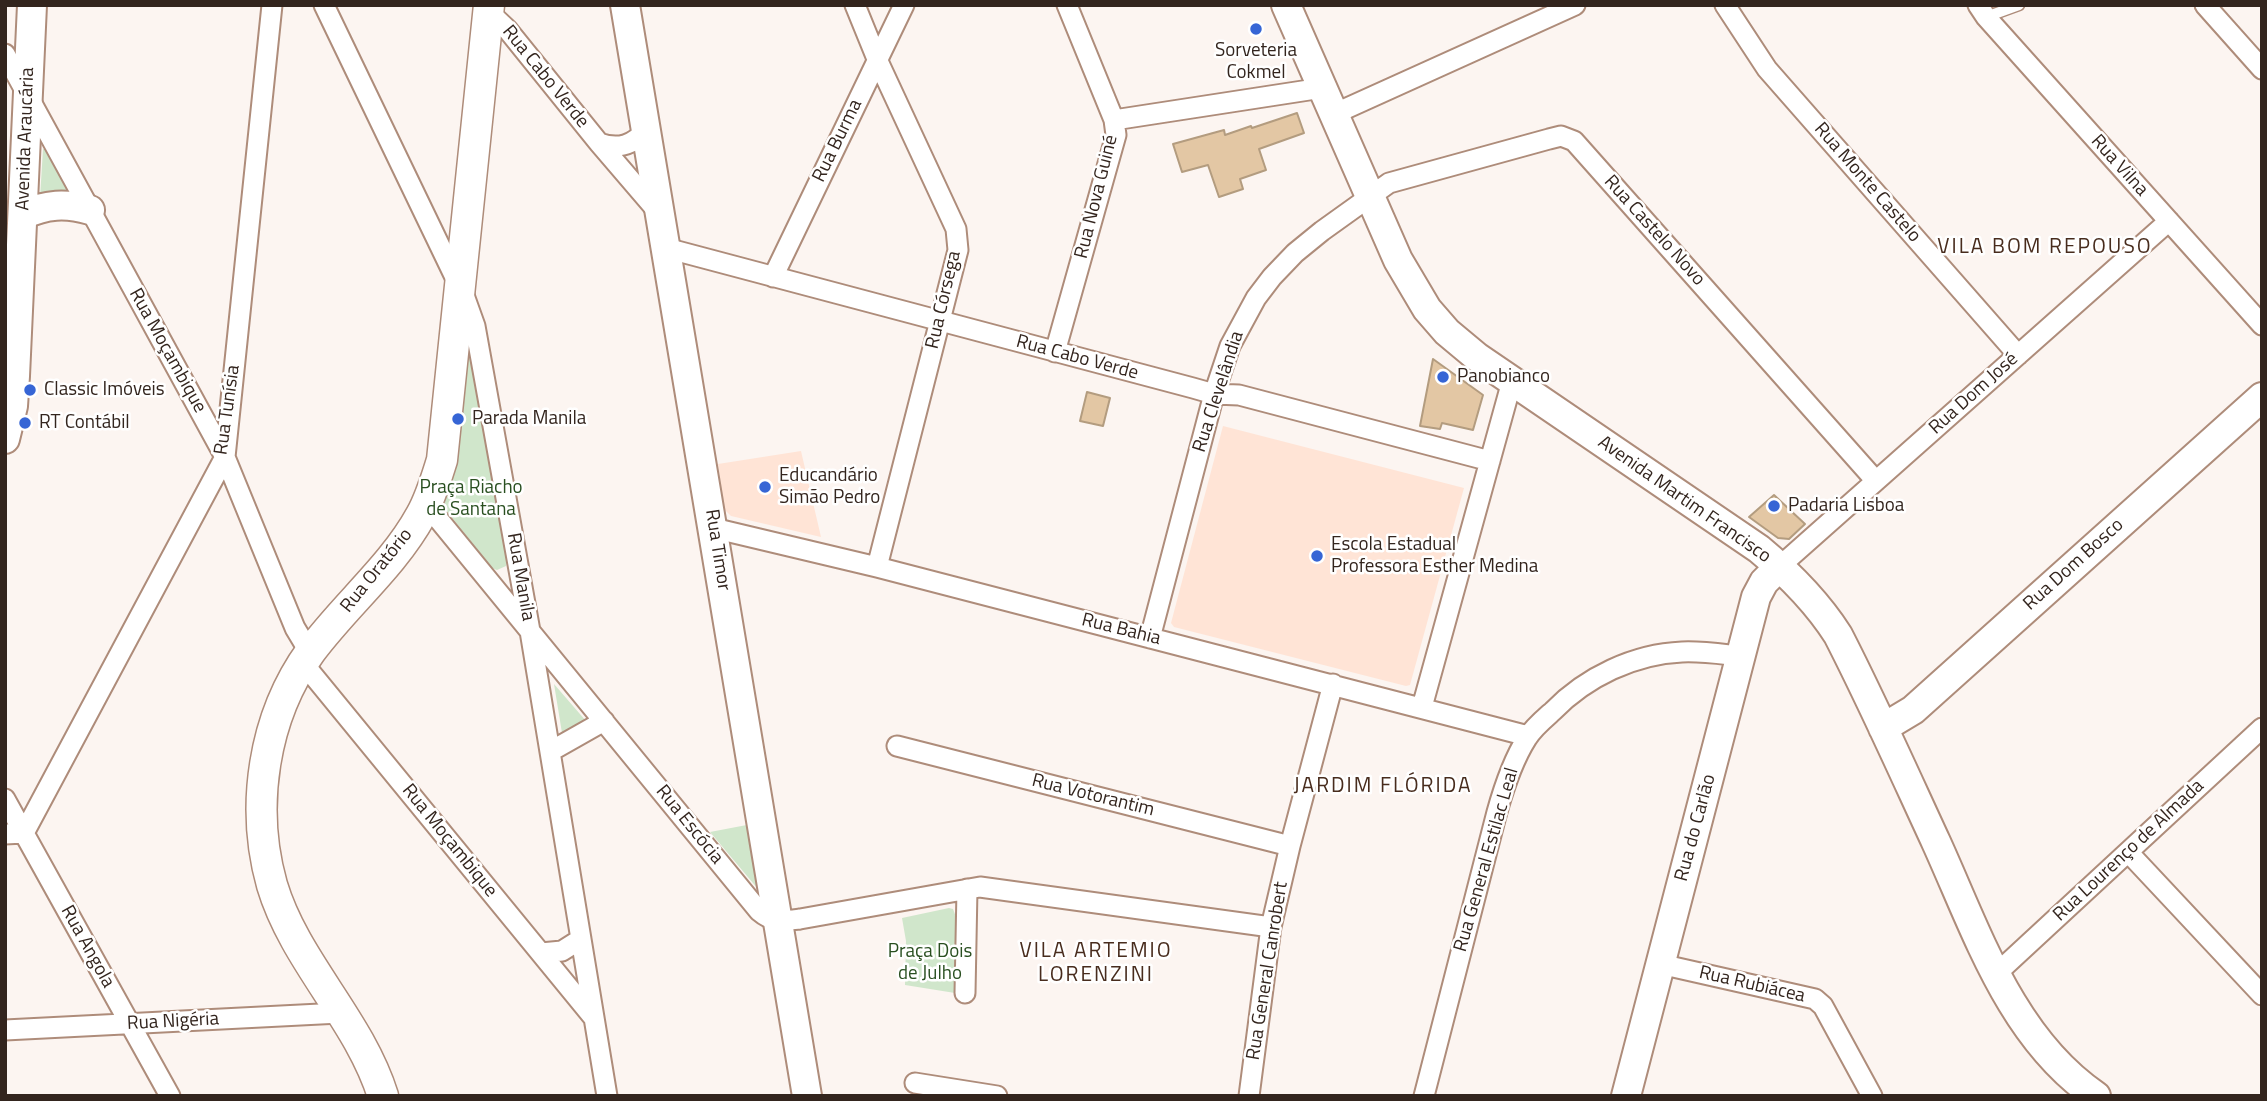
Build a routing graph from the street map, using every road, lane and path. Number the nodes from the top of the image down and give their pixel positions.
1 (32, 5) edge
2 (272, 5) edge
3 (324, 5) edge
4 (625, 5) edge
5 (856, 5) edge
6 (904, 5) edge
7 (1067, 5) edge
8 (1286, 5) edge
9 (1575, 5) edge
10 (1726, 5) edge
11 (2019, 5) edge
12 (2204, 5) edge
13 (489, 8) edge
14 (1982, 11) edge
15 (5, 54) edge
16 (877, 59) junction
17 (2262, 69) edge
18 (1322, 88) junction
19 (28, 94) junction
20 (1334, 114) junction
21 (1114, 120) junction
22 (646, 130) junction
23 (599, 143) junction
24 (1370, 195) junction
25 (90, 210) junction
26 (660, 214) junction
27 (17, 221) edge
28 (2169, 221) junction
29 (666, 248) junction
30 (773, 277) junction
31 (460, 287) junction
32 (940, 321) junction
33 (2262, 325) edge
34 (1055, 352) junction
35 (2018, 355) junction
36 (1512, 381) junction
37 (1214, 394) junction
38 (2262, 397) edge
39 (5, 439) edge
40 (225, 457) junction
41 (1490, 461) junction
42 (1876, 481) junction
43 (439, 520) dead end
44 (713, 528) junction
45 (877, 567) junction
46 (1779, 567) junction
47 (530, 631) junction
48 (1150, 638) junction
49 (1740, 656) junction
50 (307, 658) junction
51 (1334, 684) junction
52 (1422, 707) junction
53 (604, 721) junction
54 (1883, 728) junction
55 (2262, 728) edge
56 (1528, 736) junction
57 (897, 747) dead end
58 (551, 751) junction
59 (5, 799) edge
60 (15, 834) edge
61 (1290, 846) junction
62 (2128, 852) junction
63 (967, 889) junction
64 (779, 922) junction
65 (1271, 927) junction
66 (581, 939) junction
67 (541, 953) junction
68 (1660, 964) junction
69 (1996, 974) junction
70 (965, 993) dead end
71 (2262, 995) edge
72 (340, 1013) junction
73 (594, 1018) junction
74 (129, 1024) junction
75 (5, 1030) edge
76 (915, 1083) dead end
77 (2093, 1095) edge
78 (170, 1096) edge
79 (383, 1096) edge
80 (607, 1096) edge
81 (807, 1096) edge
82 (997, 1096) edge
83 (1249, 1096) edge
84 (1424, 1096) edge
85 (1626, 1096) edge
86 (1872, 1096) edge

1 - 19 street, Avenida Araucária
2 - 40 street, Rua Tunísia
3 - 31 street, Rua Manila
4 - 22 street, Rua Timor
5 - 16 street, Rua Córsega
6 - 16 street, Rua Burma
7 - 21 street, Rua Nova Guiné
8 - 18 street, Avenida Martim Francisco
9 - 20 street
10 - 35 street, Rua Monte Castelo
11 - 14 lane
12 - 17 street
13 - 23 street, Rua Cabo Verde
13 - 31 main road, Rua Oratório
14 - 28 street, Rua Vilna
15 - 19 street, Rua Moçambique
16 - 30 street, Rua Burma
16 - 32 street, Rua Córsega
18 - 20 street, Avenida Martim Francisco
18 - 21 street
19 - 25 street, Rua Moçambique
19 - 27 street, Avenida Araucária
20 - 24 street, Avenida Martim Francisco
21 - 34 street, Rua Nova Guiné
22 - 23 street, Rua Cabo Verde
22 - 26 street, Rua Timor
23 - 26 street, Rua Cabo Verde
24 - 36 street, Avenida Martim Francisco
24 - 37 street, Rua Clevelândia
24 - 42 street, Rua Castelo Novo
25 - 27 street
25 - 40 street, Rua Moçambique
26 - 29 street, Rua Timor
27 - 39 street, Avenida Araucária
28 - 33 street, Rua Vilna
28 - 35 street, Rua Dom José
29 - 30 street, Rua Cabo Verde
29 - 44 street, Rua Timor
30 - 32 street, Rua Cabo Verde
31 - 47 street, Rua Manila
31 - 50 main road, Rua Oratório
32 - 34 street, Rua Cabo Verde
32 - 45 street, Rua Córsega
34 - 37 street, Rua Cabo Verde
35 - 42 street, Rua Dom José
36 - 41 street
36 - 46 street, Avenida Martim Francisco
37 - 41 street, Rua Cabo Verde
37 - 48 street, Rua Clevelândia
38 - 54 street, Rua Dom Bosco
40 - 50 street, Rua Moçambique
40 - 60 street, Rua Tunísia
41 - 52 street
42 - 46 street, Rua Dom José
43 - 47 street, Rua Escócia
44 - 45 street, Rua Bahia
44 - 64 street, Rua Timor
45 - 48 street, Rua Bahia
46 - 49 street, Rua do Carlão
46 - 54 street, Avenida Martim Francisco
47 - 53 street, Rua Escócia
47 - 58 street, Rua Manila
48 - 51 street, Rua Bahia
49 - 56 street, Rua General Estilac Leal
49 - 68 street, Rua do Carlão
50 - 67 street, Rua Moçambique
50 - 72 main road, Rua Oratório
51 - 52 street, Rua Bahia
51 - 61 street, Rua General Canrobert
52 - 56 street, Rua Bahia
53 - 58 street
53 - 64 street, Rua Escócia
54 - 69 street, Avenida Martim Francisco
55 - 62 street, Rua Lourenço de Almada
56 - 84 street, Rua General Estilac Leal
57 - 61 street, Rua Votorantim
58 - 66 street, Rua Manila
59 - 60 street, Rua Angola
60 - 74 street, Rua Angola
61 - 65 street, Rua General Canrobert
62 - 69 street, Rua Lourenço de Almada
62 - 71 street
63 - 64 street
63 - 65 street
63 - 70 street
64 - 81 street, Rua Timor
65 - 83 street, Rua General Canrobert
66 - 67 street
66 - 73 street, Rua Manila
67 - 73 street, Rua Moçambique
68 - 85 street, Rua do Carlão
68 - 86 street, Rua Rubiácea
69 - 77 street, Avenida Martim Francisco
72 - 74 street, Rua Nigéria
72 - 79 main road, Rua Oratório
73 - 80 street, Rua Manila
74 - 75 street, Rua Nigéria
74 - 78 street, Rua Angola
76 - 82 street

